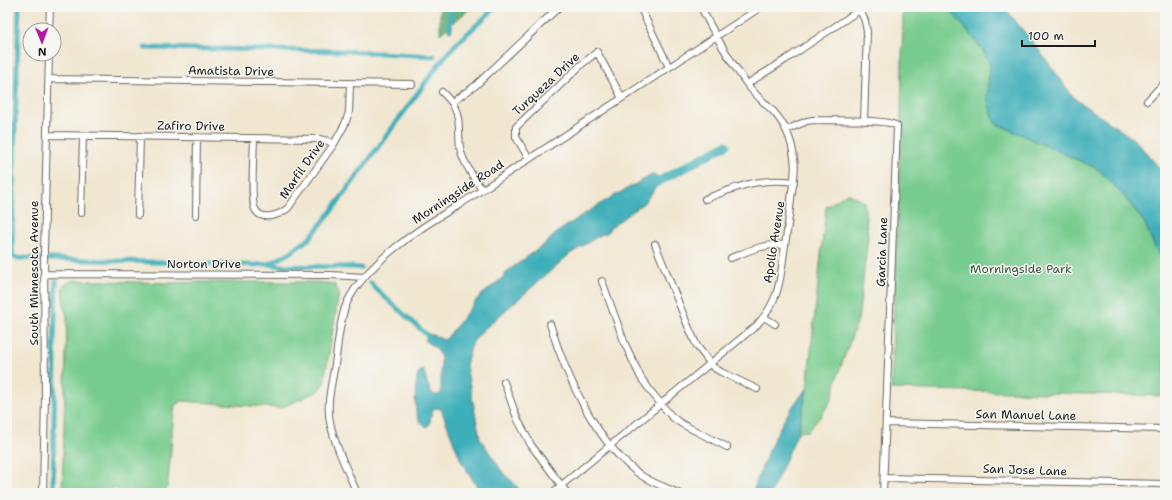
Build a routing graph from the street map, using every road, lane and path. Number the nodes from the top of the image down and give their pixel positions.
1 (50, 7) edge
2 (559, 7) edge
3 (640, 7) edge
4 (701, 7) edge
5 (761, 7) edge
6 (862, 8) edge
7 (49, 22) edge
8 (716, 37) junction
9 (49, 62) edge
10 (669, 67) junction
11 (49, 79) junction
12 (1165, 82) edge
13 (350, 84) junction
14 (412, 84) dead end
15 (747, 84) junction
16 (442, 92) dead end
17 (622, 98) junction
18 (1147, 101) dead end
19 (452, 102) junction
20 (864, 121) junction
21 (786, 130) junction
22 (48, 135) junction
23 (83, 136) junction
24 (140, 136) junction
25 (197, 137) junction
26 (254, 138) junction
27 (334, 144) junction
28 (529, 159) junction
29 (794, 182) junction
30 (482, 190) junction
31 (706, 198) dead end
32 (81, 213) dead end
33 (138, 215) dead end
34 (196, 216) dead end
35 (656, 244) dead end
36 (785, 245) junction
37 (730, 258) dead end
38 (44, 274) junction
39 (364, 277) junction
40 (602, 281) dead end
41 (764, 317) junction
42 (550, 324) dead end
43 (775, 324) dead end
44 (710, 364) junction
45 (504, 382) dead end
46 (757, 389) dead end
47 (661, 404) junction
48 (886, 423) junction
49 (1165, 429) edge
50 (611, 445) junction
51 (727, 447) dead end
52 (884, 478) junction
53 (1165, 484) edge
54 (561, 486) junction
55 (43, 493) edge
56 (357, 493) edge
57 (552, 493) edge
58 (568, 493) edge
59 (678, 493) edge
60 (883, 493) edge

1 - 7 street
2 - 19 street
3 - 10 street
4 - 8 street, Apollo Avenue
5 - 8 street, Morningside Road
6 - 15 street
6 - 20 street
8 - 10 street, Morningside Road
8 - 15 street, Apollo Avenue
9 - 11 street, South Minnesota Avenue
10 - 17 street, Morningside Road
11 - 13 street, Amatista Drive
11 - 22 street, South Minnesota Avenue
12 - 18 street
13 - 14 street, Amatista Drive
13 - 27 street, Marfil Drive
15 - 21 street, Apollo Avenue
16 - 19 street
17 - 28 street, Morningside Road
17 - 28 street, Turqueza Drive
19 - 30 street
20 - 21 street, Garcia Lane
20 - 48 street, Garcia Lane
21 - 29 street, Apollo Avenue
22 - 23 street, Zafiro Drive
22 - 38 street, South Minnesota Avenue
23 - 24 street, Zafiro Drive
23 - 32 street
24 - 25 street, Zafiro Drive
24 - 33 street
25 - 26 street, Zafiro Drive
25 - 34 street
26 - 27 street, Zafiro Drive
26 - 27 street, Marfil Drive
28 - 30 street, Morningside Road
29 - 31 street
29 - 36 street, Apollo Avenue
30 - 39 street, Morningside Road
35 - 44 street
36 - 37 street
36 - 41 street, Apollo Avenue
38 - 39 street, Norton Drive
38 - 55 street, South Minnesota Avenue
39 - 56 street, Morningside Road
40 - 47 street
41 - 43 street
41 - 44 street, Apollo Avenue
42 - 50 street
44 - 46 street
44 - 47 street, Apollo Avenue
45 - 54 street
47 - 50 street, Apollo Avenue
47 - 51 street
48 - 49 street, San Manuel Lane
48 - 52 street, Garcia Lane
50 - 54 street, Apollo Avenue
50 - 59 street
52 - 53 street, San Jose Lane
52 - 60 street, Garcia Lane
54 - 57 street, Apollo Avenue
54 - 58 street

